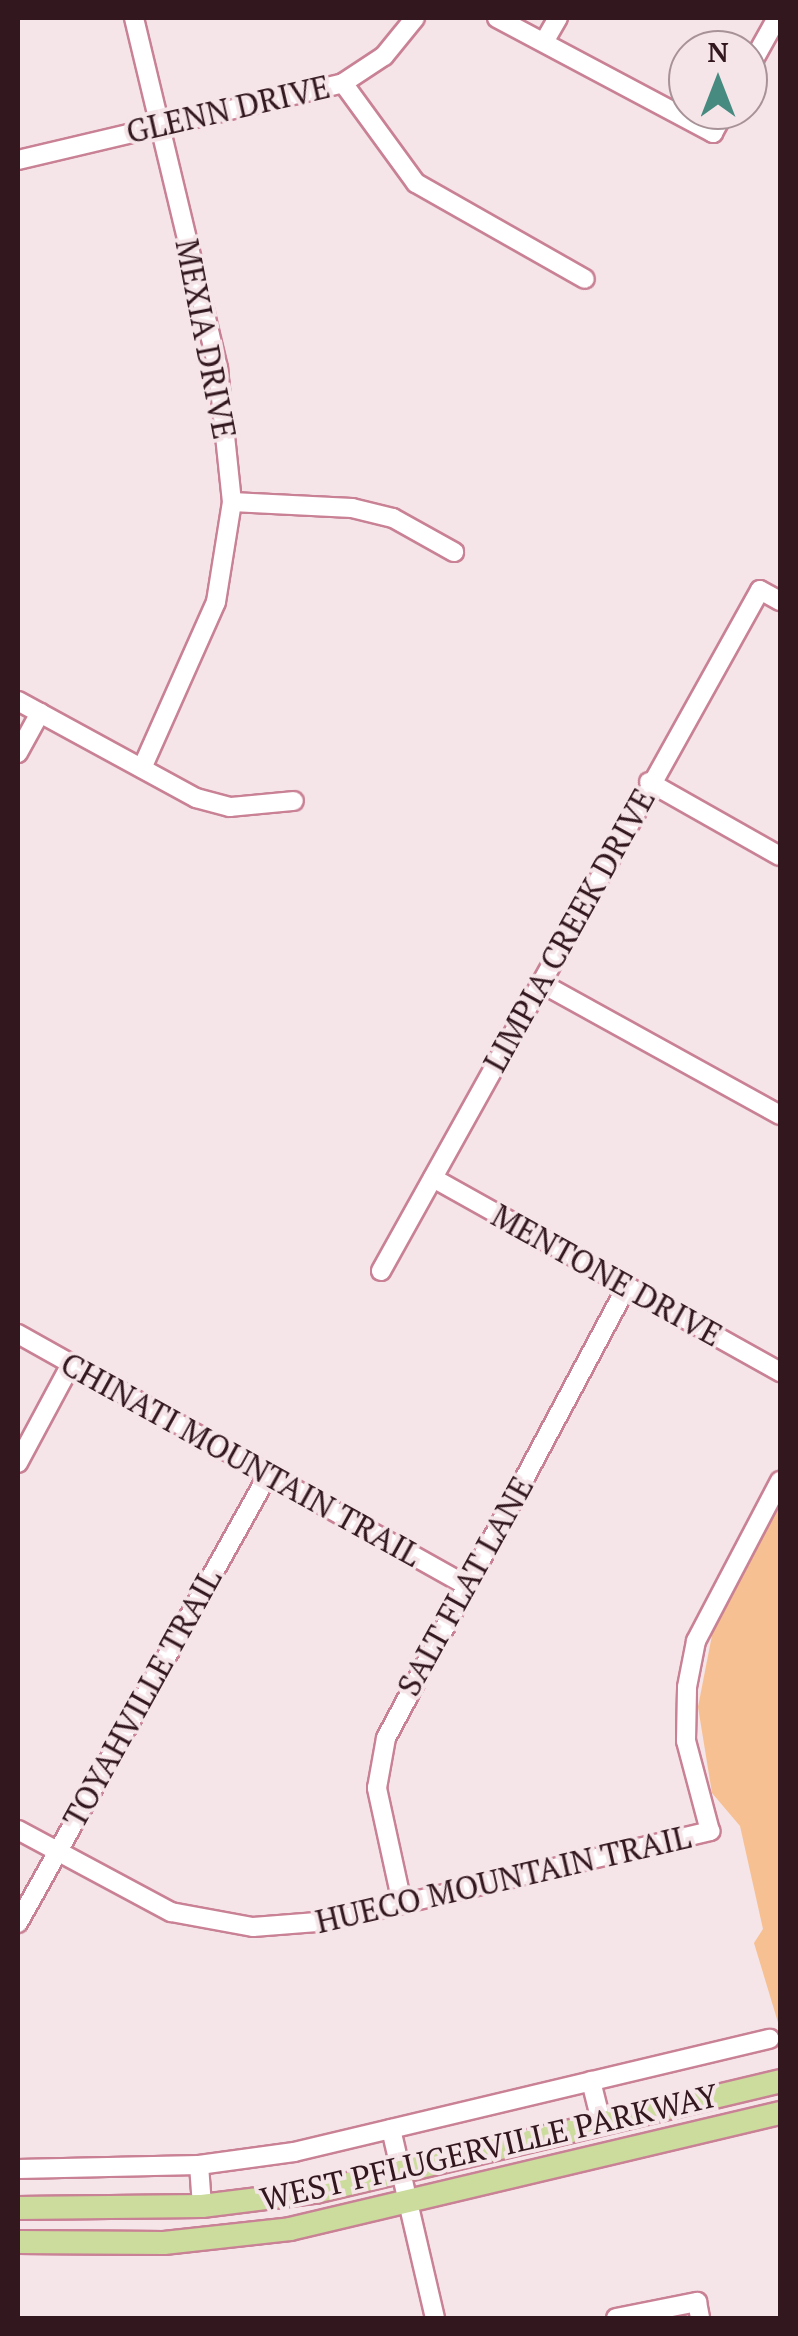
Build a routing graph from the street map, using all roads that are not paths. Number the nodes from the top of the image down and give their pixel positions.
1 (134, 18) edge
2 (415, 18) edge
3 (498, 18) edge
4 (558, 18) edge
5 (544, 42) junction
6 (344, 83) junction
7 (668, 109) edge
8 (160, 125) junction
9 (18, 160) edge
10 (585, 278) dead end
11 (232, 502) junction
12 (454, 552) dead end
13 (780, 601) edge
14 (18, 701) edge
15 (40, 713) junction
16 (18, 753) edge
17 (142, 768) junction
18 (649, 782) junction
19 (294, 800) dead end
20 (780, 856) edge
21 (542, 983) junction
22 (780, 1115) edge
23 (433, 1178) junction
24 (381, 1271) dead end
25 (627, 1286) junction
26 (18, 1334) edge
27 (72, 1364) junction
28 (780, 1372) edge
29 (18, 1463) edge
30 (268, 1474) junction
31 (780, 1481) edge
32 (464, 1584) junction
33 (18, 1830) edge
34 (56, 1851) junction
35 (402, 1903) junction
36 (18, 1923) edge
37 (770, 2039) dead end
38 (591, 2081) junction
39 (780, 2081) edge
40 (780, 2113) edge
41 (602, 2124) junction
42 (391, 2129) junction
43 (199, 2165) junction
44 (18, 2169) edge
45 (402, 2173) junction
46 (202, 2206) junction
47 (18, 2208) edge
48 (410, 2208) junction
49 (18, 2242) edge
50 (698, 2310) edge
51 (435, 2318) edge
52 (616, 2318) edge

1 - 8 street, MEXIA DRIVE
2 - 6 street, GLENN DRIVE
3 - 5 street
4 - 5 street
5 - 7 street
6 - 8 street, GLENN DRIVE
6 - 10 street
8 - 9 street, GLENN DRIVE
8 - 11 street, MEXIA DRIVE
11 - 12 street
11 - 17 street, MEXIA DRIVE
13 - 18 street, LIMPIA CREEK DRIVE
14 - 15 street
15 - 16 street
15 - 17 street
17 - 19 street
18 - 20 street
18 - 21 street, LIMPIA CREEK DRIVE
21 - 22 street
21 - 23 street, LIMPIA CREEK DRIVE
23 - 24 street, LIMPIA CREEK DRIVE
23 - 25 street, MENTONE DRIVE
25 - 28 street, MENTONE DRIVE
25 - 32 street, SALT FLAT LANE
26 - 27 street, CHINATI MOUNTAIN TRAIL
27 - 29 street
27 - 30 street, CHINATI MOUNTAIN TRAIL
30 - 32 street, CHINATI MOUNTAIN TRAIL
30 - 34 street, TOYAHVILLE TRAIL
31 - 35 street, HUECO MOUNTAIN TRAIL
32 - 35 street, SALT FLAT LANE
33 - 34 street, HUECO MOUNTAIN TRAIL
34 - 35 street, HUECO MOUNTAIN TRAIL
34 - 36 street, TOYAHVILLE TRAIL
37 - 38 street
38 - 41 street
38 - 42 street
39 - 41 main road, WEST PFLUGERVILLE PARKWAY
40 - 48 main road, WEST PFLUGERVILLE PARKWAY
41 - 45 main road, WEST PFLUGERVILLE PARKWAY
42 - 43 street
42 - 45 street
43 - 44 street
43 - 46 street
45 - 46 main road, WEST PFLUGERVILLE PARKWAY
45 - 48 street
46 - 47 main road, WEST PFLUGERVILLE PARKWAY
48 - 49 main road, WEST PFLUGERVILLE PARKWAY
48 - 51 street
50 - 52 street

